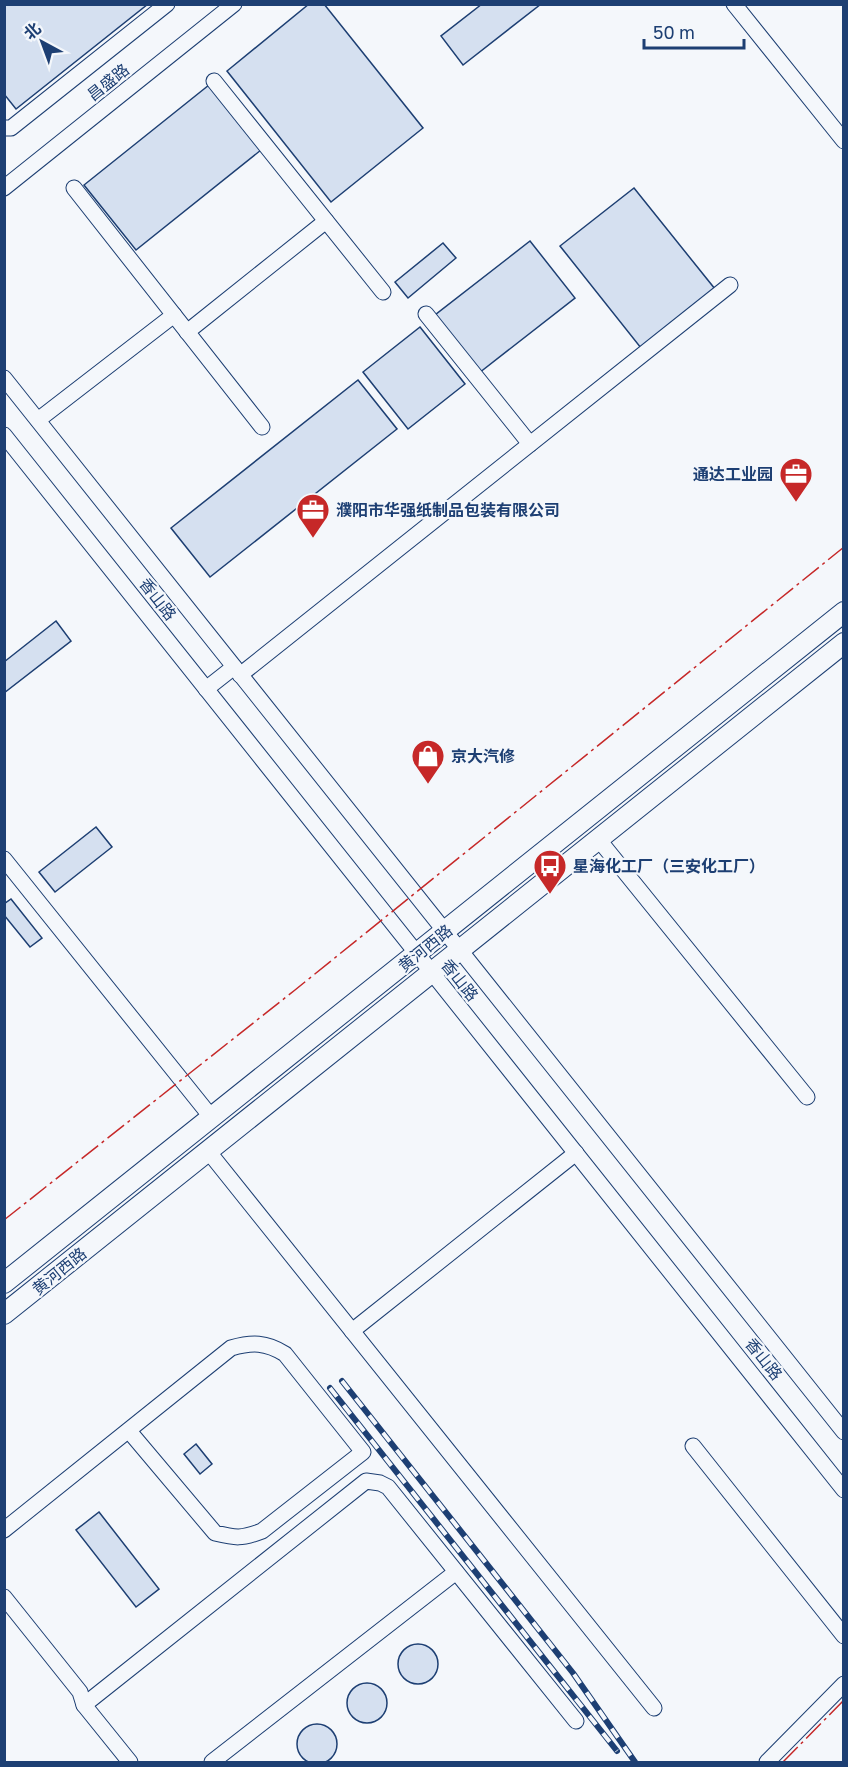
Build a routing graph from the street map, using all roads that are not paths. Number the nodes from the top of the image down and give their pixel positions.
1 (167, 4) edge
2 (234, 4) edge
3 (734, 4) edge
4 (214, 81) dead end
5 (4, 128) edge
6 (843, 141) edge
7 (4, 188) edge
8 (74, 188) dead end
9 (326, 221) junction
10 (730, 285) dead end
11 (383, 292) dead end
12 (426, 314) dead end
13 (174, 315) junction
14 (187, 332) junction
15 (4, 378) edge
16 (38, 420) junction
17 (262, 426) dead end
18 (4, 435) edge
19 (530, 444) junction
20 (843, 612) edge
21 (843, 643) edge
22 (237, 671) junction
23 (206, 689) junction
24 (599, 840) junction
25 (4, 859) edge
26 (444, 932) junction
27 (459, 951) junction
28 (417, 954) junction
29 (432, 973) junction
30 (807, 1097) dead end
31 (212, 1118) junction
32 (208, 1151) junction
33 (576, 1153) junction
34 (4, 1283) edge
35 (4, 1314) edge
36 (352, 1330) junction
37 (129, 1431) junction
38 (843, 1432) edge
39 (693, 1446) dead end
40 (843, 1490) edge
41 (4, 1530) edge
42 (456, 1572) junction
43 (4, 1597) edge
44 (843, 1636) edge
45 (843, 1684) edge
46 (84, 1705) junction
47 (654, 1708) dead end
48 (576, 1721) dead end
49 (130, 1762) edge
50 (212, 1762) edge
51 (767, 1762) edge

1 - 5 street
2 - 7 street, 昌盛路
3 - 6 street
4 - 9 street
8 - 13 street
9 - 11 street
9 - 14 street
10 - 19 street
12 - 19 street
13 - 14 street
13 - 16 street
14 - 17 street
15 - 16 street, 香山路
16 - 22 street, 香山路
18 - 23 street, 香山路
19 - 22 street
20 - 26 main road, 黄河西路
21 - 24 main road, 黄河西路
22 - 23 street
22 - 26 street, 香山路
23 - 28 street, 香山路
24 - 27 main road, 黄河西路
24 - 30 street
25 - 31 street
26 - 27 street, 香山路
26 - 28 main road, 黄河西路
27 - 29 main road, 黄河西路
27 - 38 street, 香山路
28 - 29 street, 香山路
28 - 31 main road, 黄河西路
29 - 32 main road, 黄河西路
29 - 33 street, 香山路
31 - 34 main road, 黄河西路
32 - 35 main road, 黄河西路
32 - 36 street
33 - 36 street
33 - 40 street, 香山路
36 - 47 street
37 - 37 street
37 - 41 street
39 - 44 street
42 - 46 street
42 - 48 street
42 - 50 street
43 - 46 street
45 - 51 street
46 - 49 street

